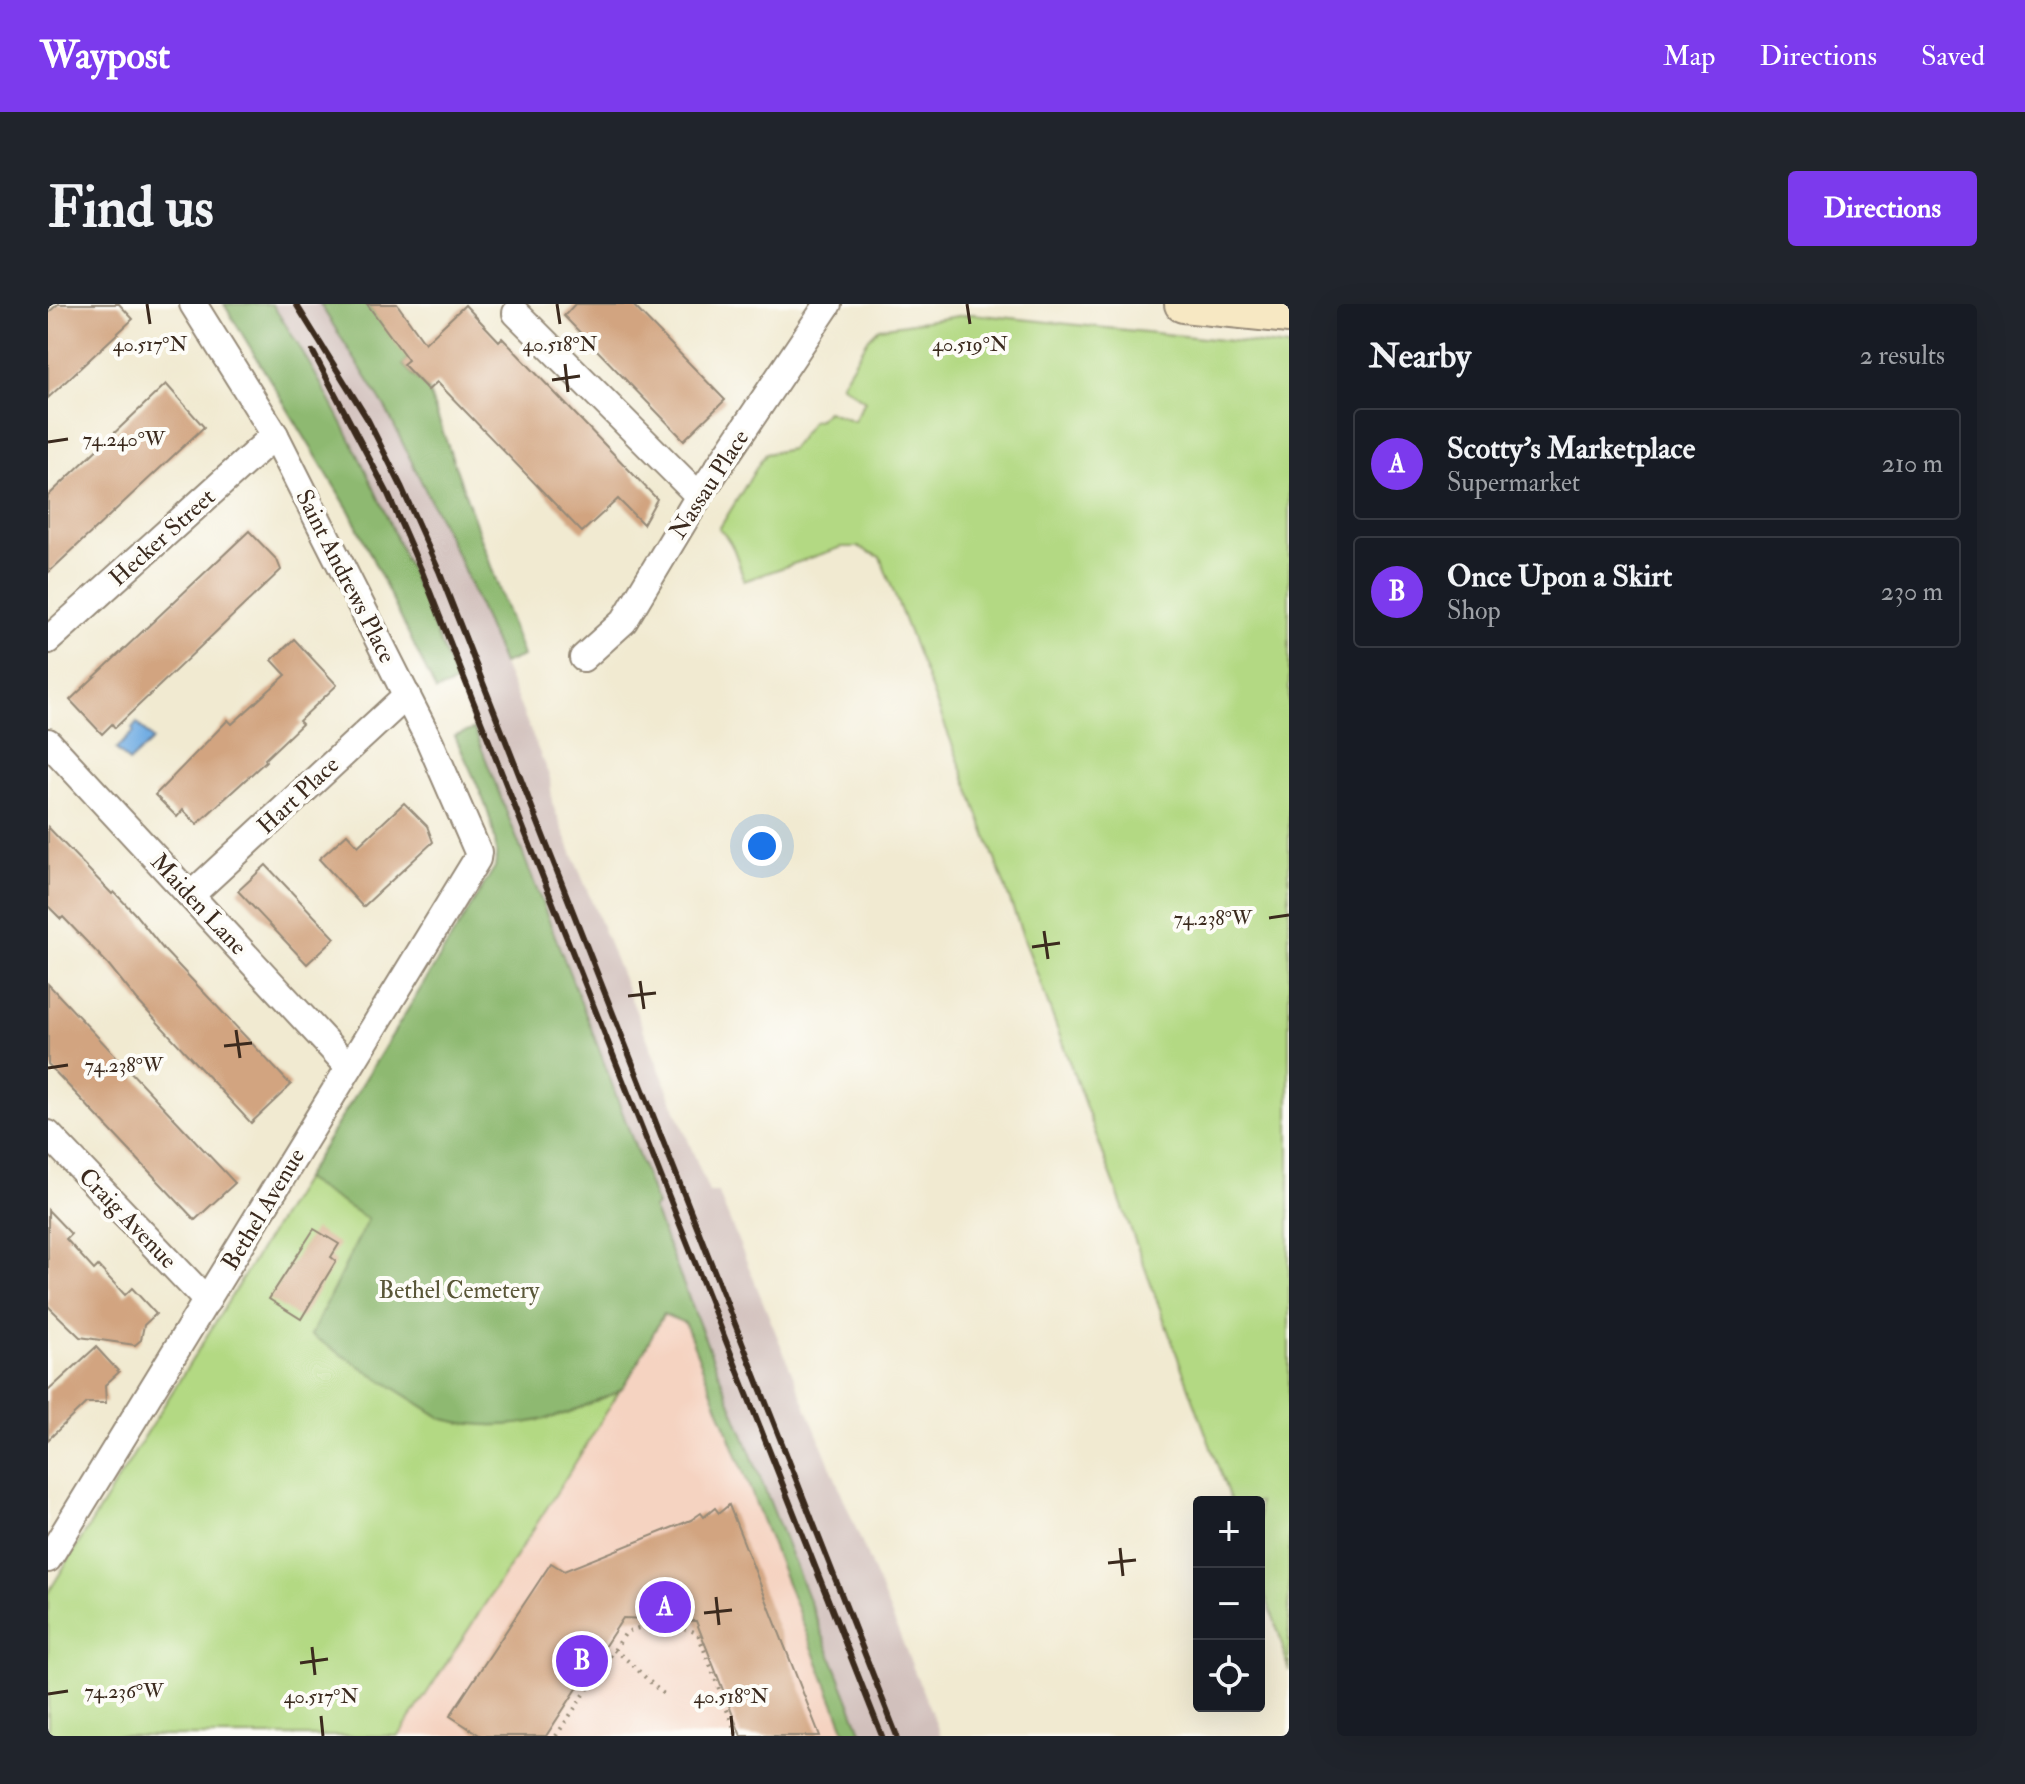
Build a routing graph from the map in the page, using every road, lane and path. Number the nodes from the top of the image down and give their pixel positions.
1 (193, 304) edge
2 (828, 304) edge
3 (1183, 304) edge
4 (516, 313) dead end
5 (1289, 315) edge
6 (275, 435) junction
7 (699, 496) junction
8 (48, 640) edge
9 (583, 658) dead end
10 (407, 695) junction
11 (48, 742) edge
12 (477, 859) joint
13 (191, 895) junction
14 (349, 1067) junction
15 (48, 1134) edge
16 (207, 1301) junction
17 (48, 1559) edge
18 (614, 1650) junction
19 (668, 1697) dead end
20 (556, 1736) edge
21 (737, 1736) edge

1 - 6 street, Saint Andrews Place
2 - 7 street, Nassau Place
3 - 5 street
4 - 7 street
6 - 8 street, Hecker Street
6 - 10 street, Saint Andrews Place
7 - 9 street, Nassau Place
10 - 12 street, Saint Andrews Place
10 - 13 street, Hart Place
11 - 13 street, Maiden Lane
12 - 14 street, Bethel Avenue
13 - 14 street, Maiden Lane
14 - 16 street, Bethel Avenue
15 - 16 street, Craig Avenue
16 - 17 street, Bethel Avenue
18 - 19 path
18 - 20 path
18 - 21 path

